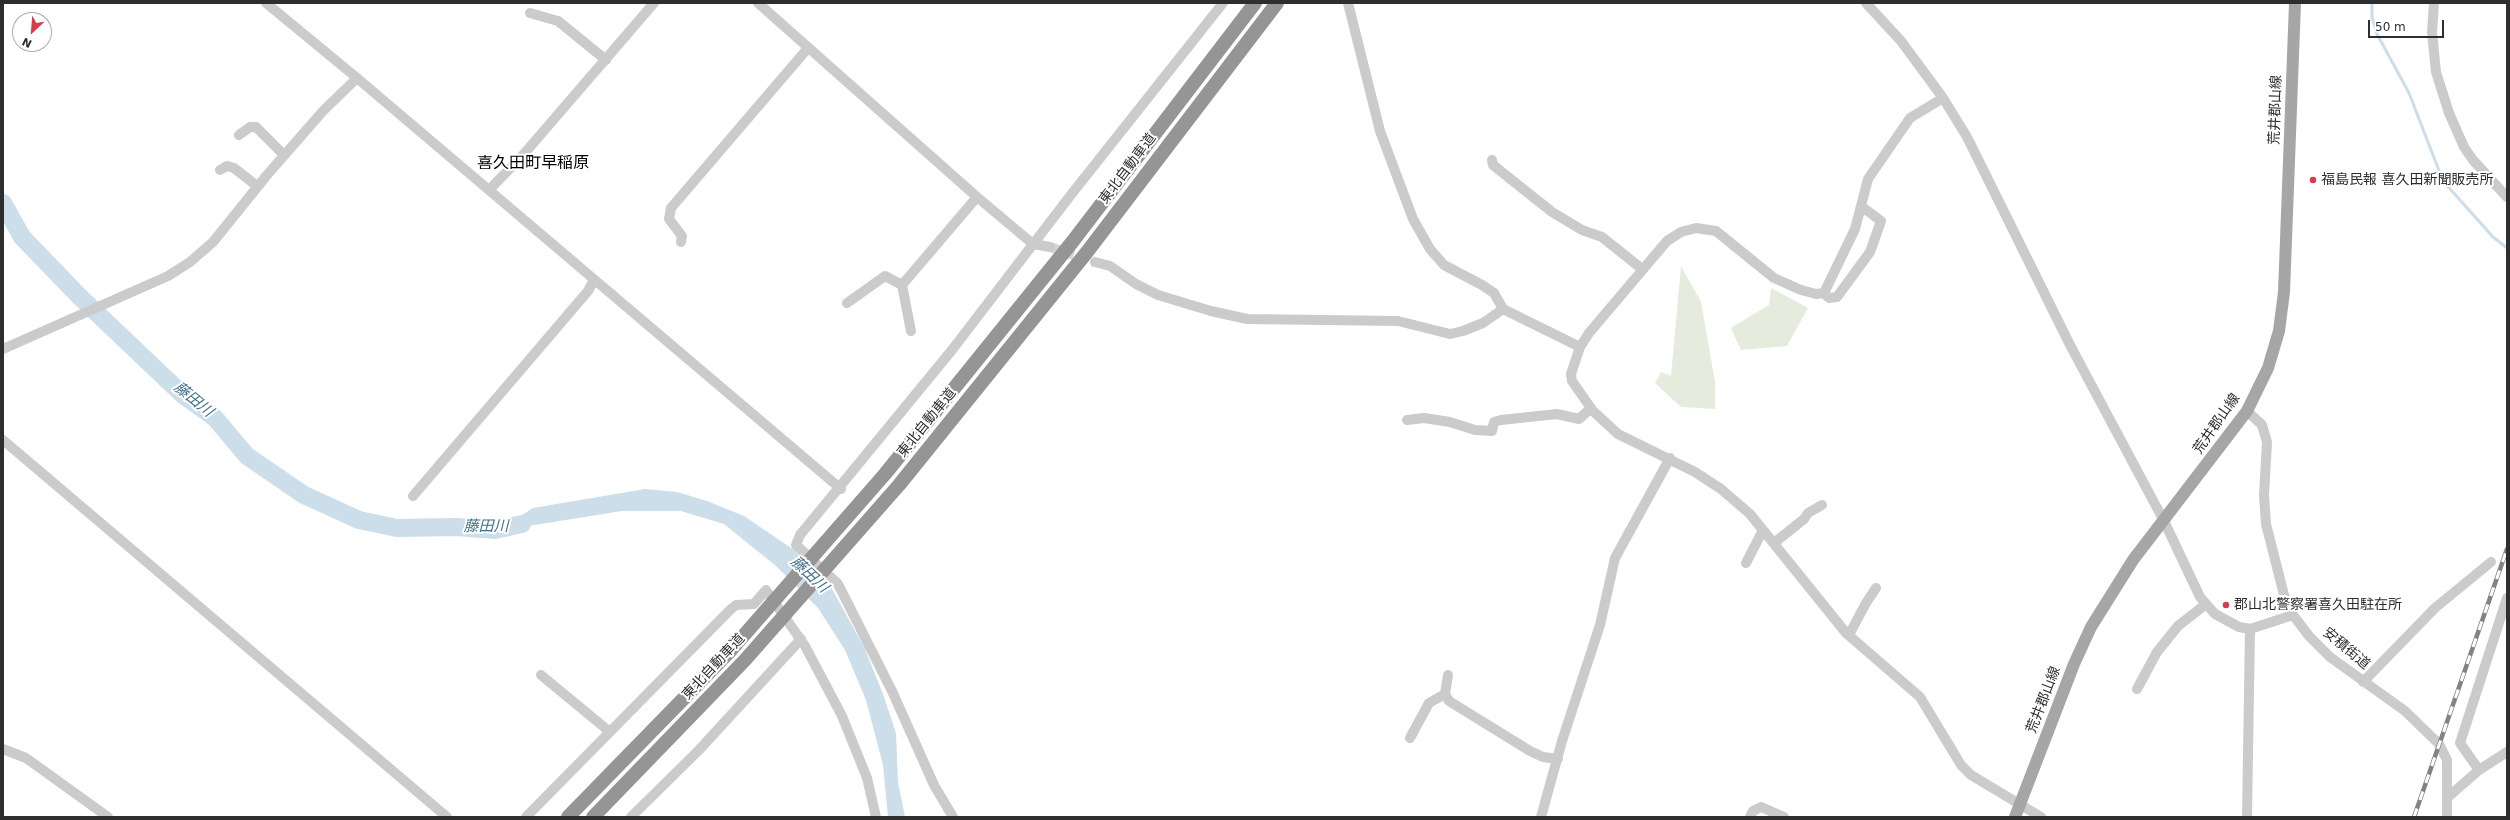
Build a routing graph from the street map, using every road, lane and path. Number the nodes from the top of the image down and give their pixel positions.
1 (266, 3) edge
2 (654, 3) edge
3 (758, 3) edge
4 (1223, 3) edge
5 (1255, 3) edge
6 (1277, 3) edge
7 (1348, 3) edge
8 (1866, 3) edge
9 (2295, 3) edge
10 (2434, 3) edge
11 (530, 13) dead end
12 (808, 48) junction
13 (606, 60) junction
14 (357, 78) junction
15 (1943, 98) junction
16 (238, 135) dead end
17 (284, 155) junction
18 (1492, 160) dead end
19 (220, 170) dead end
20 (257, 186) junction
21 (489, 190) junction
22 (977, 197) junction
23 (2507, 197) edge
24 (1861, 206) junction
25 (681, 242) dead end
26 (1033, 244) junction
27 (1050, 247) tunnel mouth
28 (1095, 262) tunnel mouth
29 (1642, 269) junction
30 (594, 280) junction
31 (902, 285) junction
32 (1824, 293) junction
33 (848, 304) dead end
34 (1503, 309) junction
35 (911, 331) dead end
36 (1580, 347) junction
37 (3, 349) edge
38 (1591, 408) junction
39 (2247, 411) junction
40 (1408, 420) dead end
41 (3, 440) edge
42 (1670, 458) junction
43 (841, 489) junction
44 (413, 496) dead end
45 (1822, 504) dead end
46 (2164, 521) junction
47 (1763, 530) junction
48 (1774, 543) junction
49 (2491, 562) dead end
50 (1746, 563) dead end
51 (1876, 588) dead end
52 (2507, 598) edge
53 (2206, 604) junction
54 (2293, 615) junction
55 (2250, 629) junction
56 (1849, 635) junction
57 (801, 639) junction
58 (541, 675) dead end
59 (1448, 675) dead end
60 (2363, 682) junction
61 (2137, 689) dead end
62 (1445, 694) junction
63 (610, 732) junction
64 (1410, 738) dead end
65 (3, 749) edge
66 (2507, 752) edge
67 (1558, 759) junction
68 (2502, 760) edge
69 (2479, 770) junction
70 (2448, 797) junction
71 (2021, 803) junction
72 (108, 817) edge
73 (447, 817) edge
74 (526, 817) edge
75 (568, 817) edge
76 (593, 817) edge
77 (631, 817) edge
78 (876, 817) edge
79 (953, 817) edge
80 (1541, 817) edge
81 (1750, 817) edge
82 (1784, 817) edge
83 (2015, 817) edge
84 (2041, 817) edge
85 (2247, 817) edge
86 (2447, 817) edge

1 - 14 street
2 - 13 street
3 - 12 street
4 - 26 street
5 - 75 highway, 東北自動車道
6 - 76 highway, 東北自動車道
7 - 34 street
8 - 15 street
9 - 39 main road, 荒井郡山線
10 - 23 street
11 - 13 street
12 - 22 street
12 - 25 street
13 - 21 street
14 - 17 street
14 - 21 street
15 - 24 street
15 - 46 street
16 - 17 street
17 - 20 street
18 - 29 street
19 - 20 street
20 - 37 street
21 - 30 street
22 - 26 street
22 - 31 street
24 - 32 street
24 - 32 street
26 - 27 street
26 - 43 street
28 - 34 street
29 - 32 street
29 - 36 street
30 - 43 street
30 - 44 street
31 - 33 street
31 - 35 street
34 - 36 street
36 - 38 street
38 - 40 street
38 - 42 street
39 - 46 main road, 荒井郡山線
39 - 54 street, 安積街道
41 - 73 street
42 - 47 street
42 - 67 street
43 - 79 street
45 - 48 street
46 - 53 street
46 - 71 main road, 荒井郡山線
47 - 48 street
47 - 50 street
48 - 56 street
49 - 60 street
51 - 56 street
52 - 69 street
53 - 55 street
53 - 61 street
54 - 55 street
54 - 60 street, 安積街道
55 - 85 street
56 - 71 street
57 - 63 street
57 - 77 street
57 - 78 street
58 - 63 street
59 - 62 street
60 - 70 street, 安積街道
62 - 64 street
62 - 67 street
63 - 74 street
65 - 72 street
66 - 68 street
67 - 80 street
68 - 69 street
69 - 70 street
70 - 86 street, 安積街道
71 - 83 main road, 荒井郡山線
71 - 84 street
81 - 82 street

